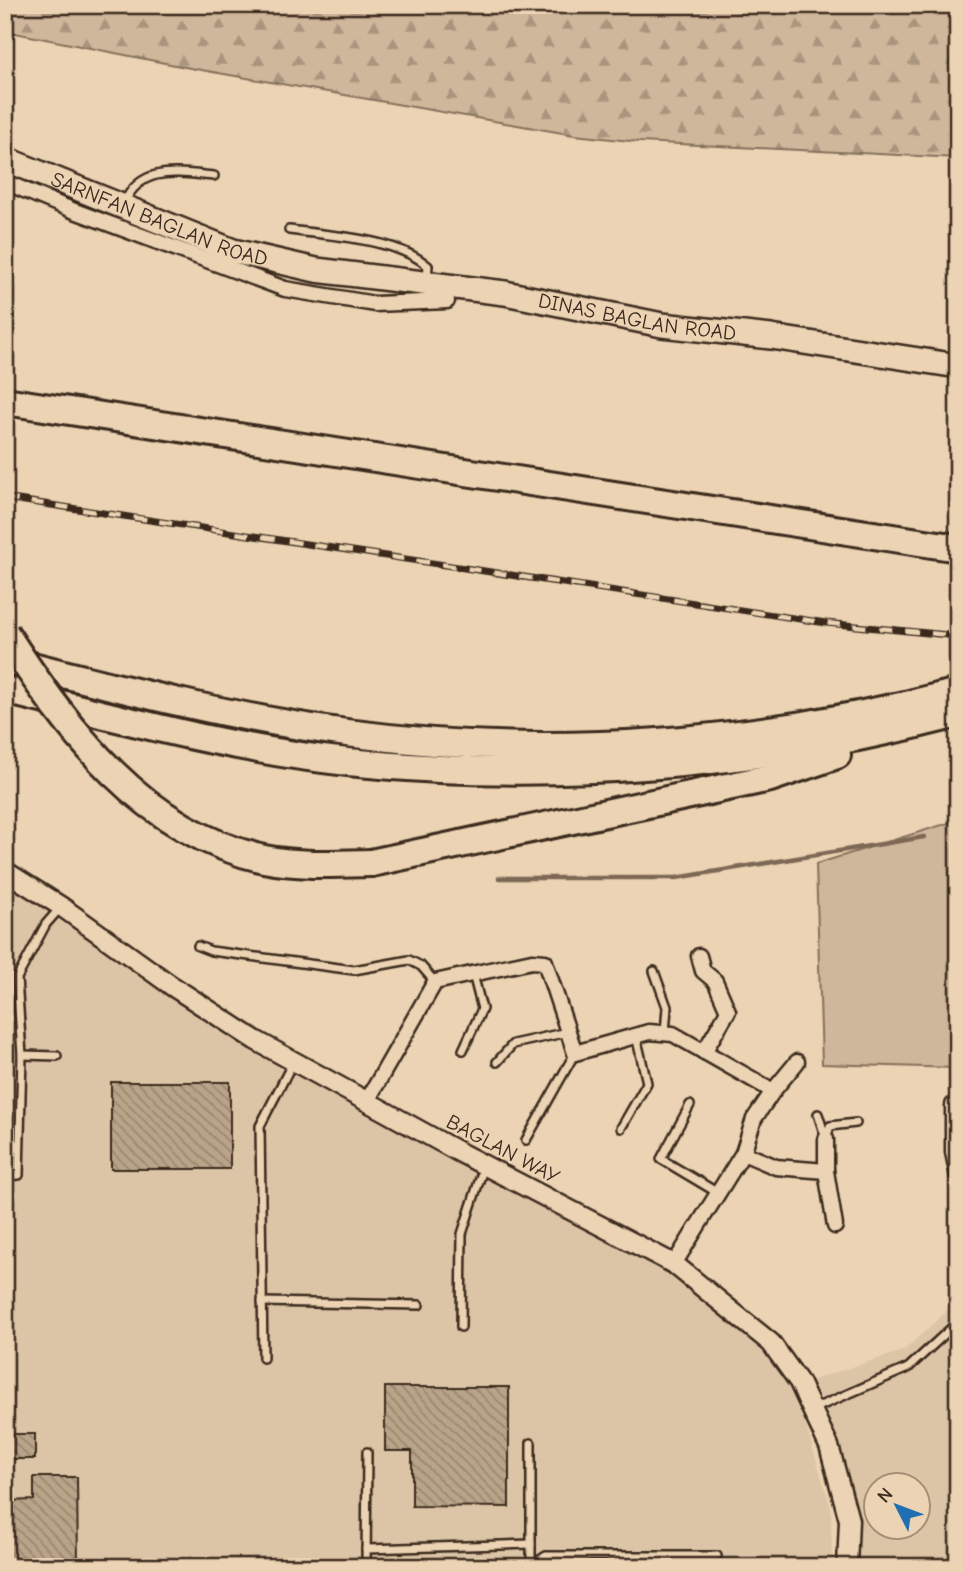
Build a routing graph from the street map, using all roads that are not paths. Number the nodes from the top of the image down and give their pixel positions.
1 (5, 159) edge
2 (214, 176) dead end
3 (5, 182) edge
4 (123, 207) junction
5 (289, 230) dead end
6 (316, 270) joint
7 (426, 284) junction
8 (447, 301) dead end
9 (958, 366) edge
10 (5, 401) edge
11 (958, 548) edge
12 (5, 633) edge
13 (5, 659) edge
14 (5, 690) edge
15 (957, 707) edge
16 (5, 871) edge
17 (62, 906) junction
18 (198, 946) dead end
19 (698, 956) dead end
20 (654, 971) dead end
21 (473, 974) junction
22 (435, 982) junction
23 (568, 1032) junction
24 (664, 1033) junction
25 (636, 1036) junction
26 (463, 1050) dead end
27 (704, 1052) junction
28 (575, 1053) junction
29 (22, 1055) junction
30 (57, 1056) dead end
31 (293, 1062) junction
32 (497, 1062) dead end
33 (797, 1062) dead end
34 (773, 1091) junction
35 (367, 1101) junction
36 (690, 1105) dead end
37 (955, 1113) edge
38 (818, 1114) dead end
39 (856, 1123) dead end
40 (621, 1128) dead end
41 (826, 1139) junction
42 (526, 1140) dead end
43 (743, 1153) junction
44 (485, 1166) junction
45 (826, 1171) junction
46 (5, 1176) edge
47 (958, 1176) edge
48 (718, 1193) junction
49 (835, 1226) dead end
50 (674, 1264) junction
51 (262, 1302) junction
52 (419, 1305) dead end
53 (958, 1322) edge
54 (461, 1327) dead end
55 (263, 1358) dead end
56 (812, 1409) junction
57 (531, 1443) dead end
58 (367, 1452) dead end
59 (531, 1544) junction
60 (366, 1549) junction
61 (717, 1556) dead end
62 (531, 1566) edge
63 (366, 1567) edge
64 (847, 1567) edge

1 - 4 main road, SARNFAN BAGLAN ROAD
2 - 4 lane
3 - 8 street
4 - 6 main road, SARNFAN BAGLAN ROAD
5 - 7 lane
6 - 7 main road, DINAS BAGLAN ROAD
7 - 9 main road, DINAS BAGLAN ROAD
10 - 11 highway
12 - 15 highway, bridge
13 - 15 highway
14 - 15 highway
16 - 17 street, BAGLAN WAY
17 - 29 lane
17 - 31 street, BAGLAN WAY
18 - 22 lane
19 - 27 street
20 - 24 lane
21 - 22 street
21 - 23 street
21 - 26 lane
22 - 35 street
23 - 28 street
23 - 32 lane
24 - 25 street
24 - 27 street
25 - 28 street
25 - 40 lane
27 - 34 street
28 - 42 lane
29 - 30 lane
29 - 46 lane
31 - 35 street, BAGLAN WAY
31 - 51 lane
33 - 34 street
34 - 43 street
35 - 44 street, BAGLAN WAY
36 - 48 lane
37 - 47 street
38 - 41 lane
39 - 41 lane
41 - 45 street
43 - 45 street
43 - 48 street
44 - 50 street, BAGLAN WAY
44 - 54 lane
45 - 49 street
48 - 50 street
50 - 56 street, BAGLAN WAY
51 - 52 lane
51 - 55 lane
53 - 56 lane
56 - 64 street, BAGLAN WAY
57 - 59 lane
58 - 60 lane
59 - 60 lane
59 - 62 lane
60 - 63 lane
61 - 62 lane

